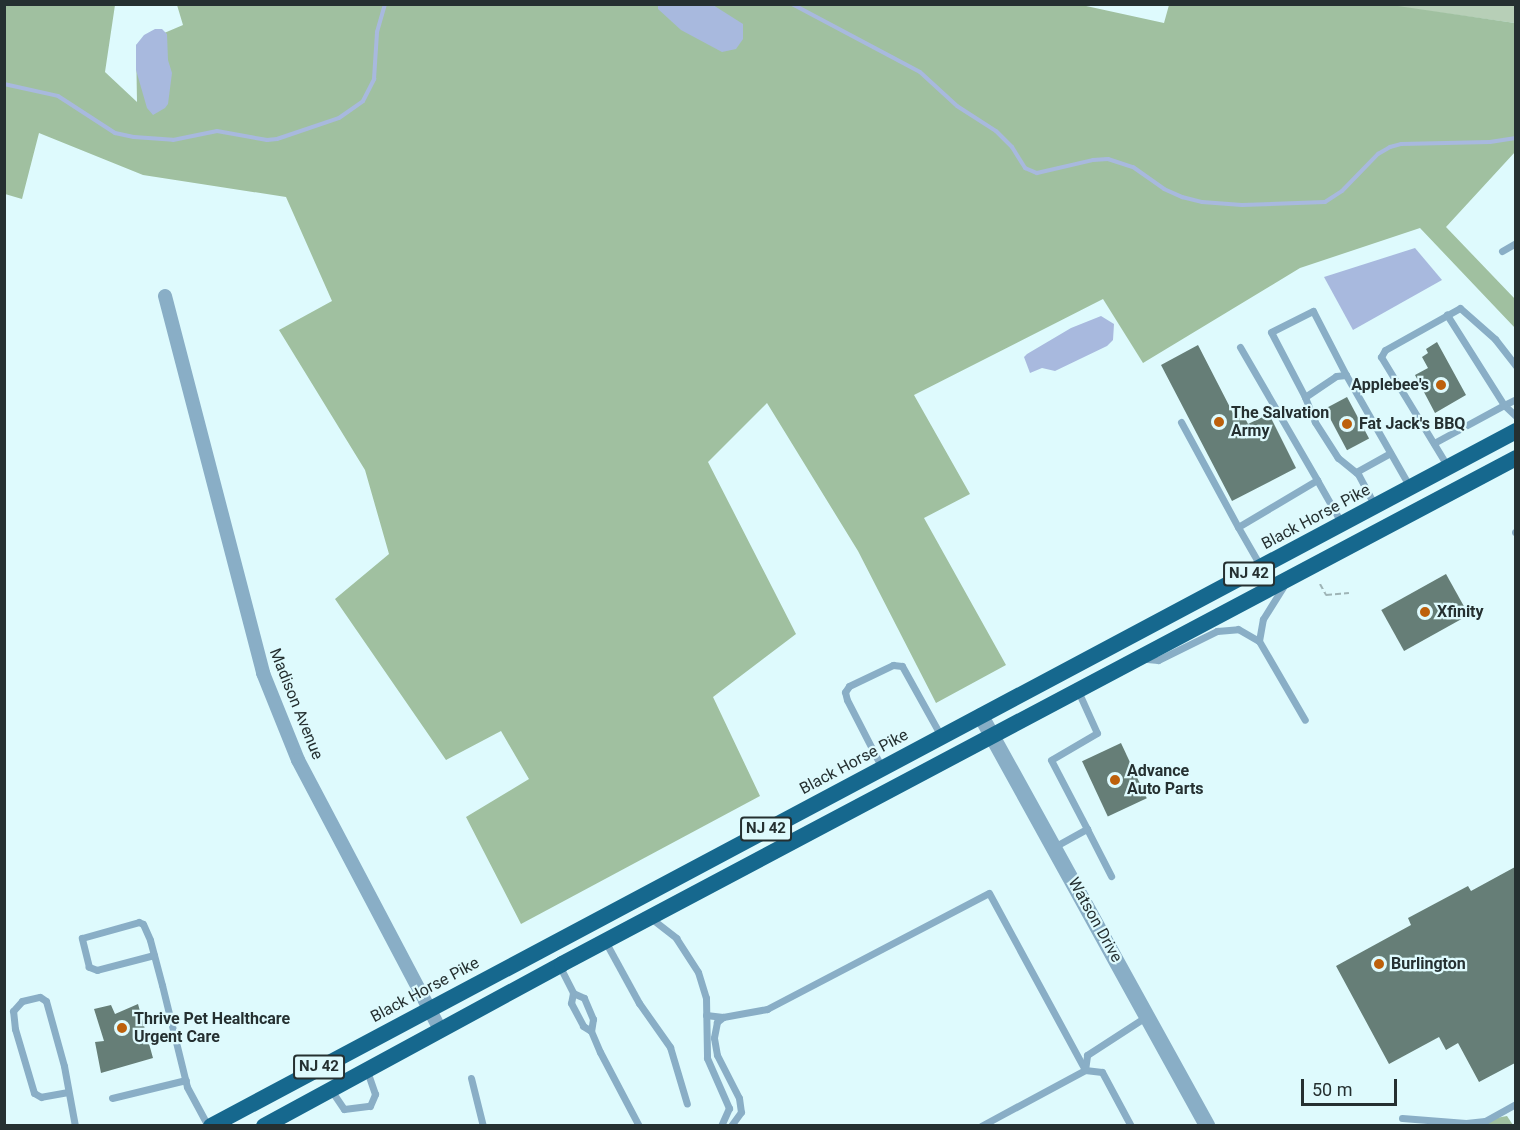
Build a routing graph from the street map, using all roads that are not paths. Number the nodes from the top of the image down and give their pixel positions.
1 (1515, 243) edge
2 (1502, 250) dead end
3 (165, 296) dead end
4 (1447, 315) junction
5 (1240, 347) dead end
6 (1515, 366) edge
7 (1346, 375) junction
8 (1305, 397) junction
9 (1515, 399) edge
10 (1504, 405) junction
11 (1515, 416) edge
12 (1181, 422) dead end
13 (1515, 431) edge
14 (1434, 443) junction
15 (1515, 452) edge
16 (1390, 453) junction
17 (1515, 459) edge
18 (1448, 467) junction
19 (1356, 472) junction
20 (1317, 480) junction
21 (1472, 482) junction
22 (1410, 488) junction
23 (1375, 506) junction
24 (1342, 524) junction
25 (1238, 527) junction
26 (1260, 567) junction
27 (1290, 578) junction
28 (1259, 641) junction
29 (1138, 659) junction
30 (1078, 691) junction
31 (981, 716) junction
32 (1305, 720) dead end
33 (941, 736) junction
34 (992, 737) junction
35 (882, 768) junction
36 (1087, 829) junction
37 (1054, 847) junction
38 (1111, 876) dead end
39 (650, 918) junction
40 (605, 941) junction
41 (552, 943) junction
42 (154, 955) junction
43 (560, 964) junction
44 (573, 993) junction
45 (428, 1008) junction
46 (706, 1014) junction
47 (1148, 1016) junction
48 (723, 1017) junction
49 (441, 1031) junction
50 (591, 1031) junction
51 (367, 1070) junction
52 (1085, 1070) junction
53 (471, 1078) dead end
54 (186, 1080) junction
55 (331, 1090) junction
56 (68, 1092) junction
57 (112, 1098) dead end
58 (687, 1104) dead end
59 (1515, 1104) edge
60 (1402, 1118) dead end
61 (272, 1124) edge
62 (75, 1125) edge
63 (209, 1125) edge
64 (483, 1125) edge
65 (639, 1125) edge
66 (721, 1125) edge
67 (731, 1125) edge
68 (981, 1125) edge
69 (1131, 1125) edge
70 (1207, 1125) edge

1 - 2 lane
3 - 45 street, Madison Avenue
4 - 6 lane
4 - 10 lane
4 - 14 lane
5 - 20 lane
7 - 8 lane
7 - 8 lane
7 - 16 lane
8 - 19 lane
9 - 10 lane
10 - 11 lane
10 - 14 lane
12 - 25 lane
13 - 18 highway, Black Horse Pike / NJ 42
14 - 18 lane
15 - 21 highway
16 - 19 lane
16 - 22 lane
17 - 21 highway, NJ 42
18 - 22 highway, Black Horse Pike / NJ 42
19 - 23 lane
20 - 24 lane
20 - 25 lane
21 - 27 highway, NJ 42
22 - 23 highway, Black Horse Pike / NJ 42
23 - 24 highway, Black Horse Pike / NJ 42
24 - 26 highway, Black Horse Pike / NJ 42
25 - 26 lane
26 - 31 highway, Black Horse Pike / NJ 42
27 - 28 lane
27 - 29 highway, NJ 42
28 - 29 lane
28 - 32 lane
29 - 30 highway, NJ 42
30 - 34 highway, NJ 42
30 - 36 lane
31 - 33 highway, Black Horse Pike / NJ 42
31 - 34 street, Watson Drive
33 - 35 highway, Black Horse Pike / NJ 42
33 - 35 lane
34 - 37 street, Watson Drive
34 - 39 highway, NJ 42
35 - 41 highway, Black Horse Pike / NJ 42
36 - 37 lane
36 - 38 lane
37 - 47 street, Watson Drive
39 - 40 highway, NJ 42
39 - 46 lane
40 - 43 highway, NJ 42
40 - 58 lane
41 - 43 street
41 - 45 highway, Black Horse Pike / NJ 42
42 - 42 lane
42 - 54 lane
43 - 44 lane
43 - 49 highway, NJ 42
44 - 50 lane
44 - 50 lane
45 - 49 street, Madison Avenue
45 - 63 highway, Black Horse Pike / NJ 42
46 - 48 lane
46 - 66 lane
47 - 52 lane
47 - 70 street, Watson Drive
48 - 52 lane
48 - 67 lane
49 - 51 highway, NJ 42
50 - 65 lane
51 - 55 highway, NJ 42
51 - 55 lane
52 - 68 lane
52 - 69 lane
53 - 64 lane
54 - 57 lane
54 - 63 lane
55 - 61 highway, NJ 42
56 - 56 lane
56 - 62 lane
59 - 60 lane

